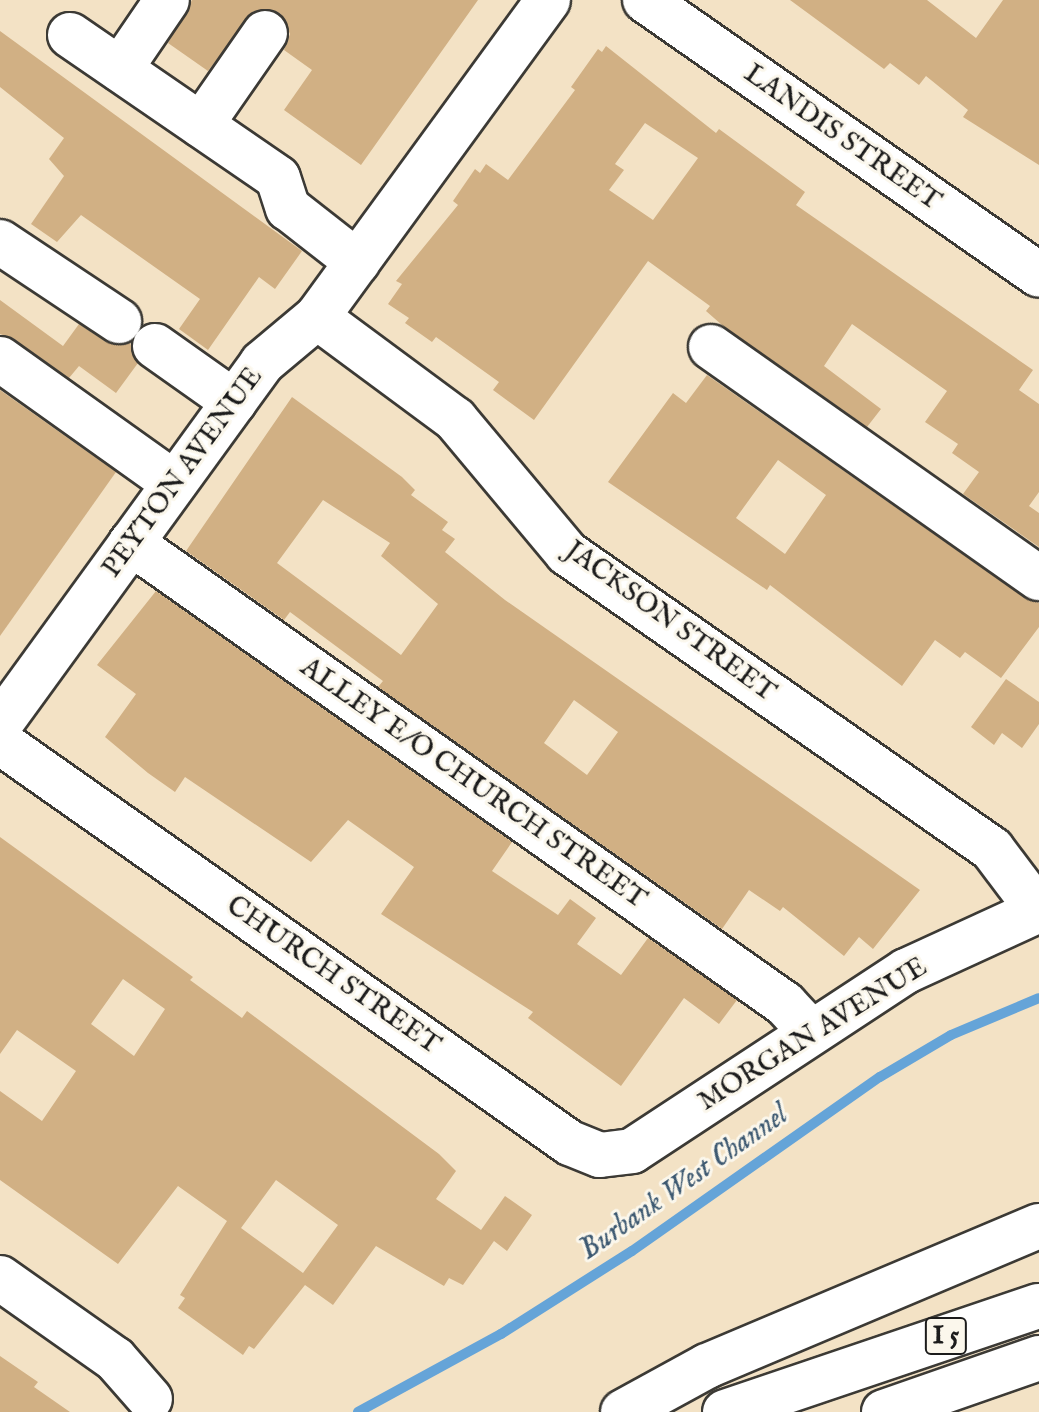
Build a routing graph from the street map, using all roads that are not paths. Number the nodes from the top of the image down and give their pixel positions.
1 (167, 0) edge
2 (548, 0) edge
3 (645, 0) edge
4 (265, 33) dead end
5 (70, 35) dead end
6 (120, 69) junction
7 (201, 125) junction
8 (0, 242) edge
9 (357, 262) junction
10 (1039, 275) edge
11 (317, 317) junction
12 (119, 321) dead end
13 (155, 346) dead end
14 (711, 347) dead end
15 (0, 359) edge
16 (234, 402) junction
17 (174, 483) junction
18 (131, 543) junction
19 (1039, 578) edge
20 (0, 724) edge
21 (0, 742) edge
22 (1038, 910) edge
23 (810, 1031) junction
24 (675, 1122) joint
25 (1039, 1226) edge
26 (0, 1278) edge
27 (1039, 1306) edge
28 (1039, 1358) edge
29 (150, 1399) dead end
30 (623, 1412) edge
31 (725, 1412) edge
32 (884, 1412) edge

1 - 6 main road
2 - 9 main road, PEYTON AVENUE
3 - 10 main road, LANDIS STREET
4 - 7 main road
5 - 6 main road
6 - 7 main road
7 - 9 main road
8 - 12 main road
9 - 11 main road, PEYTON AVENUE
11 - 16 main road, PEYTON AVENUE
11 - 22 main road, JACKSON STREET
13 - 16 main road
14 - 19 main road
15 - 17 main road
16 - 17 main road, PEYTON AVENUE
17 - 18 main road, PEYTON AVENUE
18 - 20 main road, PEYTON AVENUE
18 - 23 main road, ALLEY E/O CHURCH STREET
21 - 24 main road, CHURCH STREET
22 - 23 main road, MORGAN AVENUE
23 - 24 main road, MORGAN AVENUE
25 - 30 main road
26 - 29 main road
27 - 31 main road, I 5
28 - 32 main road

